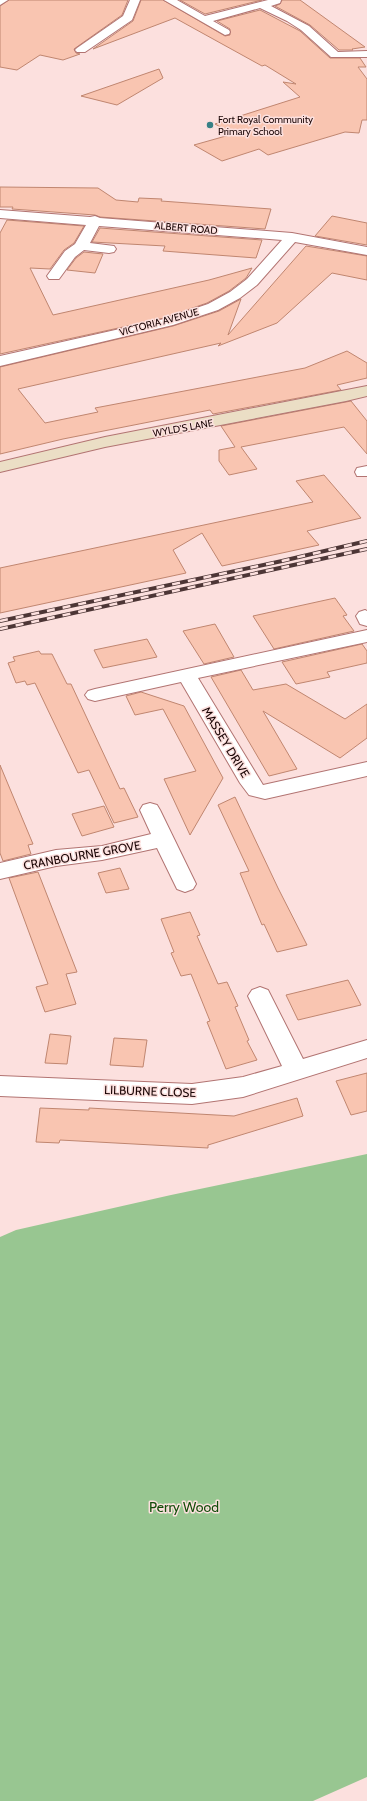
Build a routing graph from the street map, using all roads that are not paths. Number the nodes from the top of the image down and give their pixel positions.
1 (135, 0) edge
2 (169, 0) edge
3 (281, 0) edge
4 (261, 5) junction
5 (204, 20) junction
6 (225, 32) dead end
7 (81, 50) dead end
8 (367, 54) edge
9 (2, 214) edge
10 (95, 220) junction
11 (292, 237) junction
12 (81, 246) junction
13 (109, 249) dead end
14 (367, 252) edge
15 (54, 276) dead end
16 (0, 361) edge
17 (367, 392) edge
18 (0, 467) edge
19 (367, 636) edge
20 (186, 675) junction
21 (94, 695) dead end
22 (367, 769) edge
23 (150, 810) dead end
24 (164, 839) junction
25 (0, 871) edge
26 (185, 884) dead end
27 (260, 996) dead end
28 (367, 1049) edge
29 (296, 1070) junction
30 (0, 1086) edge

1 - 7 street
2 - 5 street
3 - 4 street
4 - 5 street
4 - 8 street
5 - 6 street
9 - 10 street, ALBERT ROAD
10 - 11 street, ALBERT ROAD
10 - 12 street
11 - 14 street, ALBERT ROAD
11 - 16 street, VICTORIA AVENUE
12 - 13 street
12 - 15 street
17 - 18 main road, WYLD'S LANE
19 - 20 street
20 - 21 street
20 - 22 street, MASSEY DRIVE
23 - 24 street
24 - 25 street, CRANBOURNE GROVE
24 - 26 street
27 - 29 street
28 - 29 street, LILBURNE CLOSE
29 - 30 street, LILBURNE CLOSE

